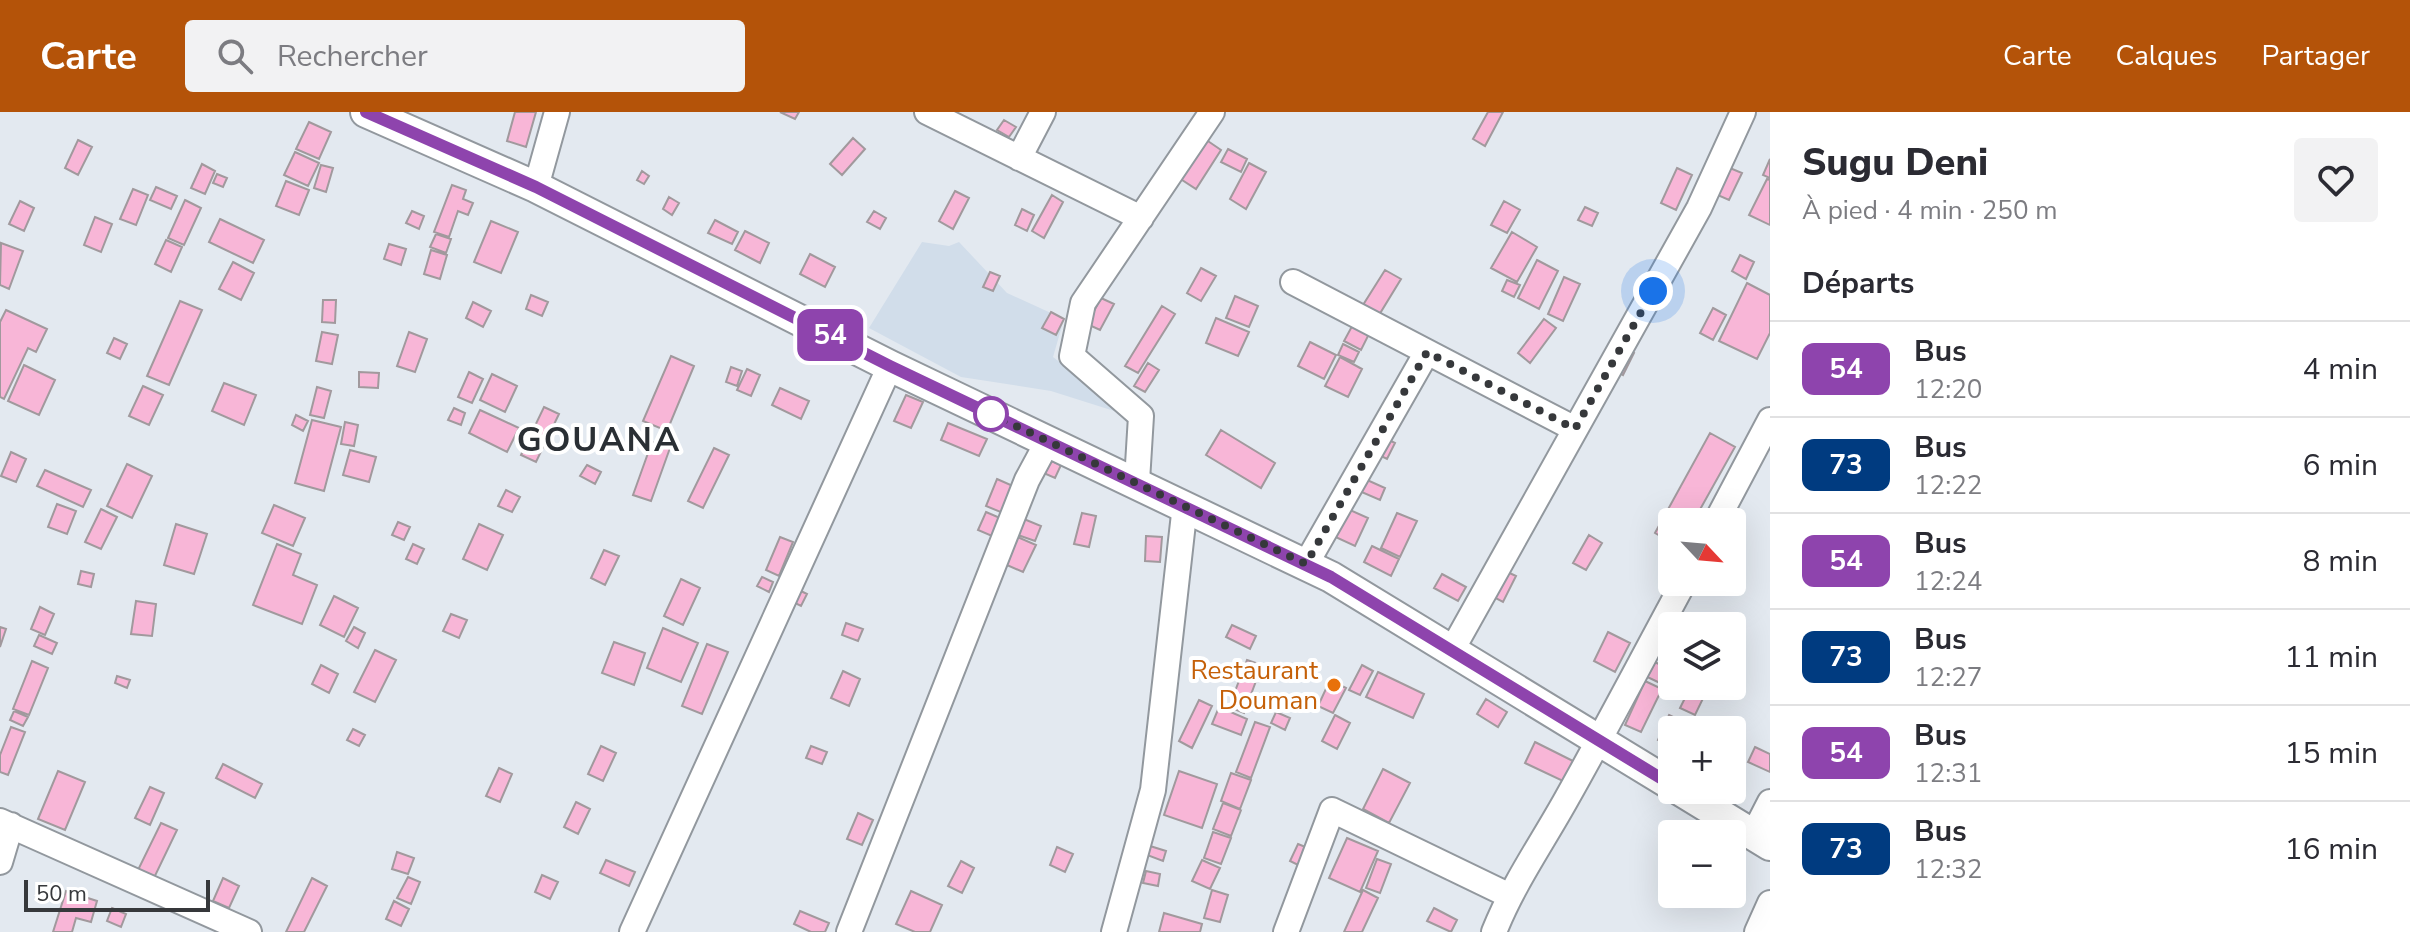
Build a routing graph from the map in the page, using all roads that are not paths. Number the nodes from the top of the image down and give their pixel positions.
1 (366, 112) edge
2 (557, 112) edge
3 (927, 112) edge
4 (1043, 112) edge
5 (1212, 112) edge
6 (1743, 112) edge
7 (1019, 158) junction
8 (536, 187) junction
9 (1141, 218) junction
10 (1293, 282) dead end
11 (1427, 352) junction
12 (890, 366) junction
13 (1770, 420) edge
14 (1575, 429) junction
15 (1048, 441) junction
16 (1137, 481) junction
17 (1185, 505) junction
18 (1723, 508) edge
19 (1306, 564) junction
20 (1677, 596) edge
21 (1452, 650) junction
22 (1600, 740) junction
23 (1658, 776) edge
24 (1770, 802) edge
25 (1703, 804) edge
26 (5, 823) edge
27 (1762, 840) edge
28 (0, 862) edge
29 (1508, 895) junction
30 (1770, 903) edge
31 (249, 932) edge
32 (632, 932) edge
33 (849, 932) edge
34 (1114, 932) edge
35 (1286, 932) edge
36 (1494, 932) edge
37 (1757, 932) edge

1 - 8 street
2 - 8 street
3 - 7 street
4 - 7 street
5 - 9 street
6 - 14 street
7 - 9 street
8 - 12 street
9 - 16 street
10 - 11 street
11 - 14 street
11 - 19 street
12 - 15 street
12 - 32 street
13 - 18 street
14 - 21 street
15 - 16 street
15 - 33 street
16 - 17 street
17 - 19 street
17 - 34 street
19 - 21 street
20 - 22 street
21 - 22 street
22 - 23 street
22 - 29 street
24 - 27 street
25 - 27 street
26 - 28 street
26 - 31 street
29 - 35 street
29 - 36 street
30 - 37 street

